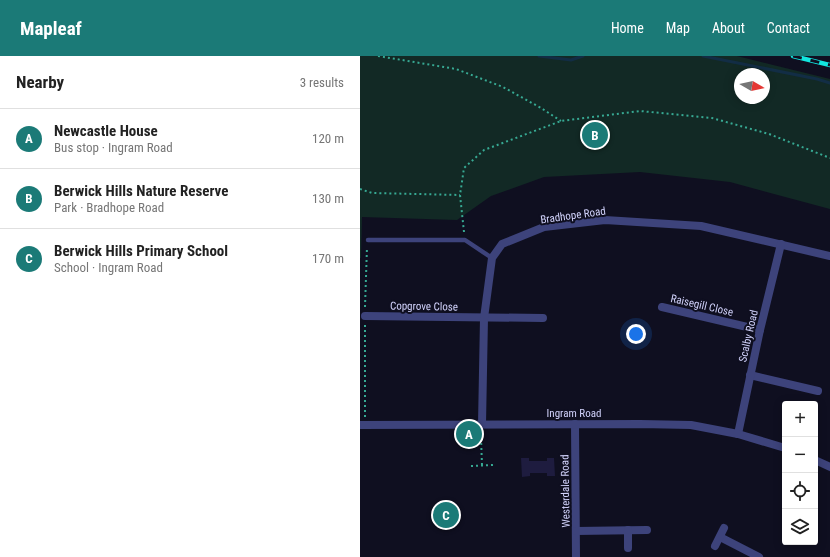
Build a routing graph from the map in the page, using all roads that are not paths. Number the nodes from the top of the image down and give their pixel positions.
1 (368, 240) road end
2 (781, 244) junction
3 (830, 256) edge
4 (492, 258) junction
5 (662, 307) dead end
6 (365, 316) road end
7 (484, 318) junction
8 (543, 318) dead end
9 (760, 330) junction
10 (750, 374) junction
11 (818, 391) dead end
12 (482, 424) junction
13 (575, 424) junction
14 (362, 425) edge
15 (738, 434) junction
16 (782, 447) edge
17 (818, 461) edge
18 (830, 467) edge
19 (724, 528) dead end
20 (628, 530) junction
21 (647, 530) dead end
22 (576, 531) junction
23 (720, 537) junction
24 (715, 546) dead end
25 (628, 548) dead end
26 (576, 557) edge
27 (759, 557) edge

1 - 4 lane
2 - 3 street, Bradhope Road
2 - 4 street, Bradhope Road
2 - 9 street, Scalby Road
4 - 7 street
5 - 9 street, Raisegill Close
6 - 7 street, Copgrove Close
7 - 8 street, Copgrove Close
7 - 12 street
9 - 10 street, Scalby Road
10 - 11 street
10 - 15 street, Scalby Road
12 - 13 street, Ingram Road
12 - 14 street, Ingram Road
13 - 15 street, Ingram Road
13 - 22 street, Westerdale Road
15 - 16 street, Ingram Road
17 - 18 street
19 - 23 street
20 - 21 street
20 - 22 street
20 - 25 street
22 - 26 street, Westerdale Road
23 - 24 street
23 - 27 street

